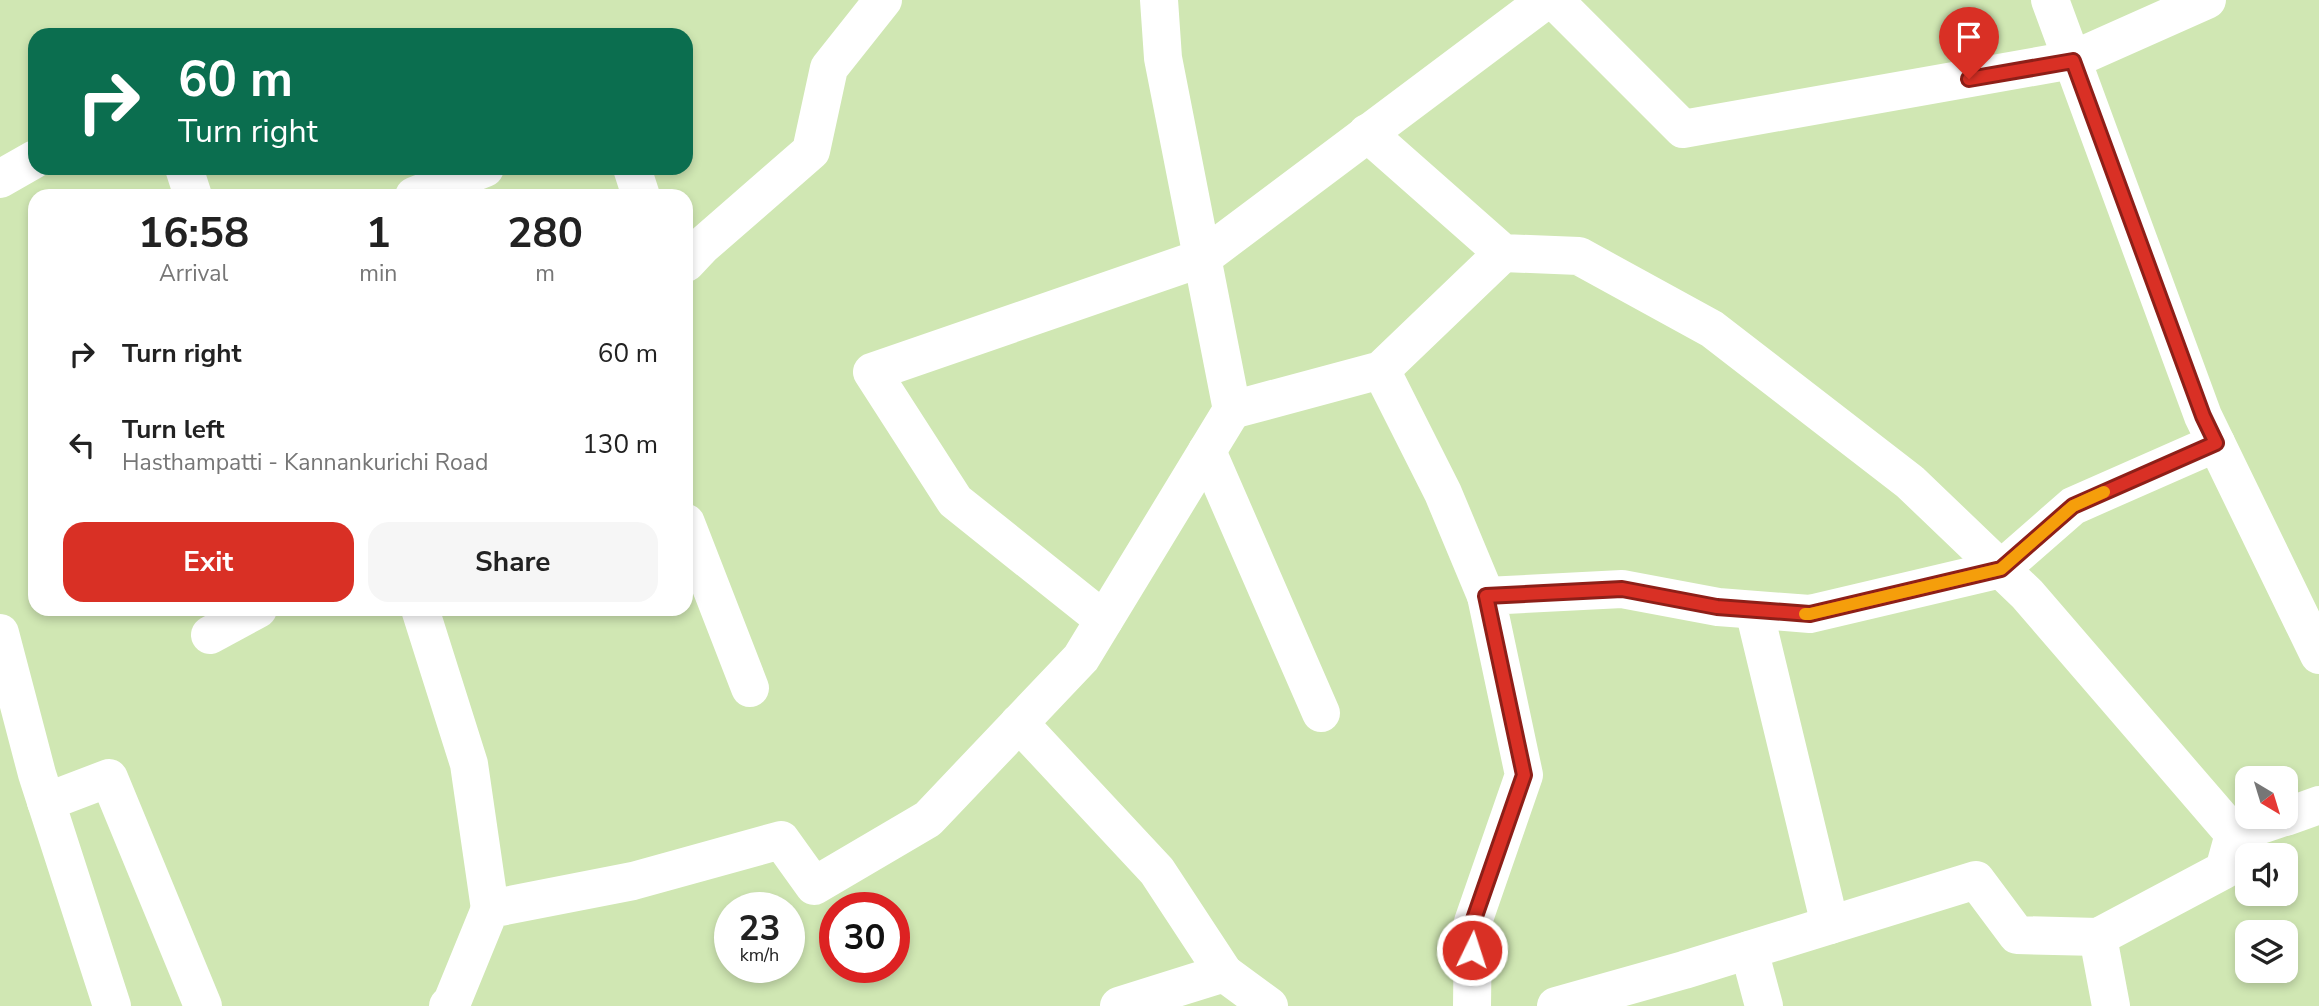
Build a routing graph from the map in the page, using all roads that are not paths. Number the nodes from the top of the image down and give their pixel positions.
1 (883, 0) edge
2 (1159, 0) edge
3 (1546, 0) edge
4 (1554, 0) edge
5 (2050, 0) edge
6 (2207, 0) edge
7 (2073, 61) junction
8 (1367, 133) junction
9 (28, 163) edge
10 (467, 175) edge
11 (0, 179) edge
12 (432, 189) edge
13 (1503, 253) junction
14 (693, 256) edge
15 (1202, 258) junction
16 (1381, 370) junction
17 (1232, 410) junction
18 (2216, 443) junction
19 (1207, 451) junction
20 (693, 541) edge
21 (2001, 569) junction
22 (1486, 596) junction
23 (1754, 610) junction
24 (245, 616) edge
25 (422, 616) edge
26 (1104, 620) junction
27 (0, 633) edge
28 (210, 635) dead end
29 (2319, 655) edge
30 (750, 688) dead end
31 (1321, 713) dead end
32 (1018, 723) junction
33 (46, 802) junction
34 (2319, 805) edge
35 (2298, 812) edge
36 (2246, 830) edge
37 (2234, 834) junction
38 (489, 909) junction
39 (1830, 925) junction
40 (2098, 937) junction
41 (1749, 950) junction
42 (1224, 973) junction
43 (112, 1006) edge
44 (204, 1006) edge
45 (448, 1006) edge
46 (1119, 1006) edge
47 (1269, 1006) edge
48 (1472, 1006) edge
49 (1556, 1006) edge
50 (1764, 1006) edge
51 (2111, 1006) edge

1 - 14 street
2 - 15 street
3 - 8 street
4 - 7 street
5 - 7 street
6 - 7 street
7 - 18 street
8 - 13 street
8 - 15 street
9 - 11 street
10 - 12 street
13 - 16 street
13 - 21 street
15 - 17 street
15 - 26 street
16 - 17 street
16 - 22 street
17 - 19 street
18 - 21 street
18 - 29 street
19 - 26 street
19 - 31 street
20 - 30 street
21 - 23 street
21 - 37 street
22 - 23 street
22 - 48 street
23 - 39 street
24 - 28 street
25 - 38 street
26 - 32 street
27 - 33 street
32 - 38 street
32 - 42 street
33 - 43 street
33 - 44 street
34 - 35 street
36 - 37 street
37 - 40 street
38 - 45 street
39 - 40 street
39 - 41 street
40 - 51 street
41 - 49 street
41 - 50 street
42 - 46 street
42 - 47 street

